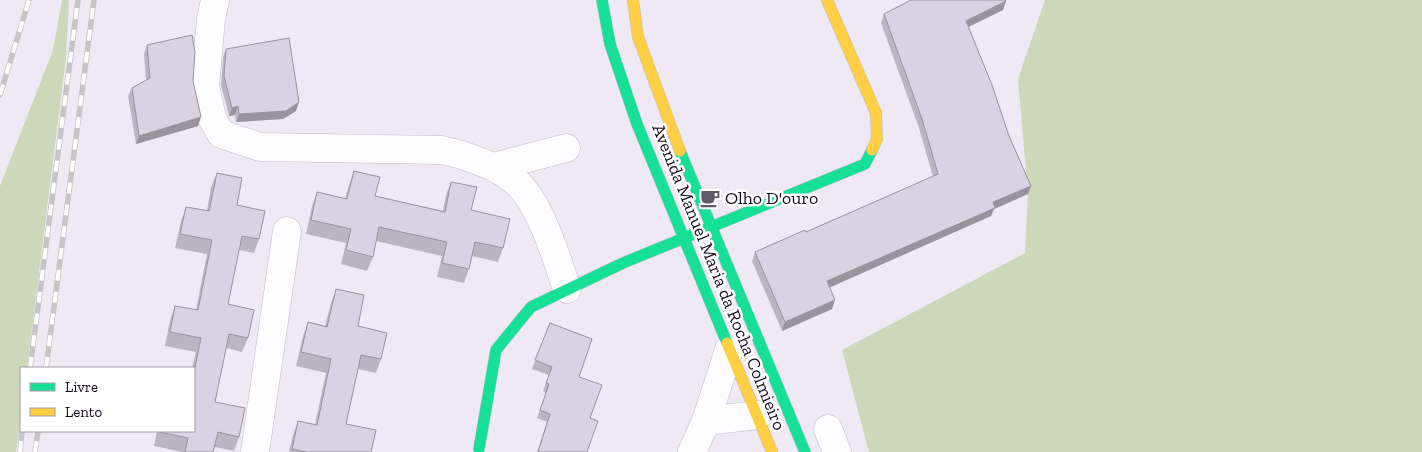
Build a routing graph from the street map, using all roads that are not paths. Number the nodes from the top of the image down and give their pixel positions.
1 (215, 0) edge
2 (602, 0) edge
3 (633, 0) edge
4 (827, 0) edge
5 (566, 148) dead end
6 (494, 167) junction
7 (711, 227) junction
8 (287, 231) dead end
9 (685, 238) junction
10 (568, 289) junction
11 (729, 350) junction
12 (758, 415) junction
13 (706, 421) junction
14 (478, 451) edge
15 (255, 452) edge
16 (692, 452) edge
17 (772, 452) edge
18 (805, 452) edge

1 - 6 street
2 - 9 main road, Avenida Manuel Maria da Rocha Colmieiro
3 - 7 main road, Avenida Manuel Maria da Rocha Colmieiro
4 - 7 main road
5 - 6 street
6 - 10 street
7 - 9 main road
7 - 18 main road, Avenida Manuel Maria da Rocha Colmieiro
8 - 15 street
9 - 10 main road
9 - 11 main road, Avenida Manuel Maria da Rocha Colmieiro
10 - 14 main road
11 - 12 main road, Avenida Manuel Maria da Rocha Colmieiro
11 - 13 street
12 - 13 street
12 - 17 main road, Avenida Manuel Maria da Rocha Colmieiro
13 - 16 street

